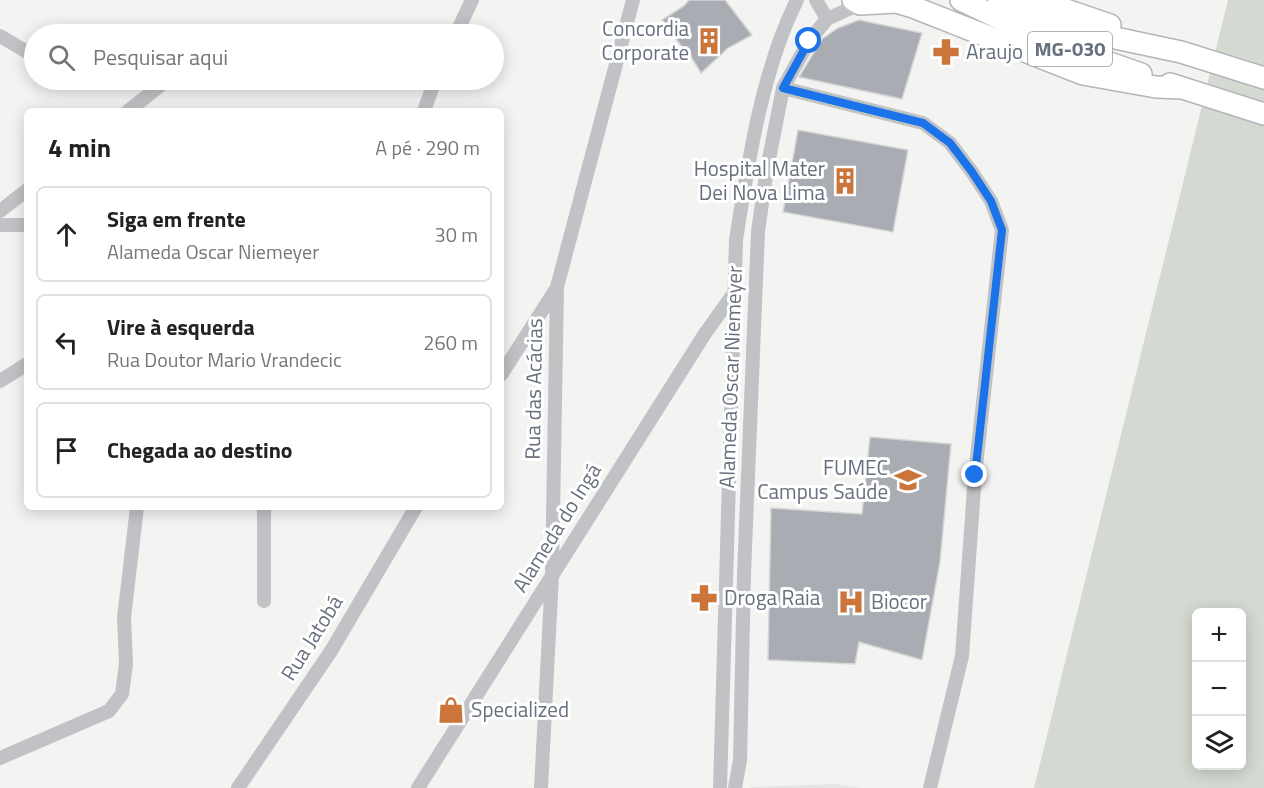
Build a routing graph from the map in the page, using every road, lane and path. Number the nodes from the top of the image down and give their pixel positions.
1 (472, 0) edge
2 (633, 0) edge
3 (797, 0) edge
4 (816, 0) edge
5 (961, 0) edge
6 (999, 0) edge
7 (1037, 0) edge
8 (858, 1) edge
9 (827, 20) junction
10 (461, 24) edge
11 (0, 36) edge
12 (24, 50) edge
13 (1181, 52) junction
14 (1264, 78) edge
15 (783, 88) junction
16 (1182, 88) junction
17 (155, 90) edge
18 (431, 90) edge
19 (132, 108) edge
20 (425, 108) edge
21 (1264, 114) edge
22 (24, 192) edge
23 (0, 211) edge
24 (0, 225) edge
25 (24, 225) edge
26 (557, 287) junction
27 (734, 294) junction
28 (24, 366) edge
29 (504, 370) edge
30 (0, 381) edge
31 (137, 510) edge
32 (264, 510) edge
33 (414, 510) edge
34 (552, 575) junction
35 (264, 601) dead end
36 (722, 696) junction
37 (741, 701) junction
38 (0, 758) edge
39 (238, 788) edge
40 (418, 788) edge
41 (541, 788) edge
42 (720, 788) edge
43 (735, 788) edge
44 (930, 788) edge

1 - 10 street
2 - 26 street, Rua das Acácias
3 - 27 street, Alameda Oscar Niemeyer
4 - 9 street
5 - 16 highway, MG-030
6 - 13 highway, MG-030
7 - 13 highway
8 - 9 street, Alameda Oscar Niemeyer
8 - 16 highway
9 - 15 street, Alameda Oscar Niemeyer
11 - 12 street
13 - 14 highway, MG-030
15 - 37 street, Alameda Oscar Niemeyer
15 - 44 street
16 - 21 highway, MG-030
17 - 19 street
18 - 20 street
22 - 23 street
24 - 25 street
26 - 29 street
26 - 34 street, Rua das Acácias
27 - 34 street, Alameda do Ingá
27 - 36 street, Alameda Oscar Niemeyer
28 - 30 street
31 - 38 street
32 - 35 street
33 - 39 street, Rua Jatobá
34 - 40 street, Alameda do Ingá
34 - 41 street, Rua das Acácias
36 - 37 street
36 - 42 street, Alameda Oscar Niemeyer
37 - 43 street, Alameda Oscar Niemeyer

